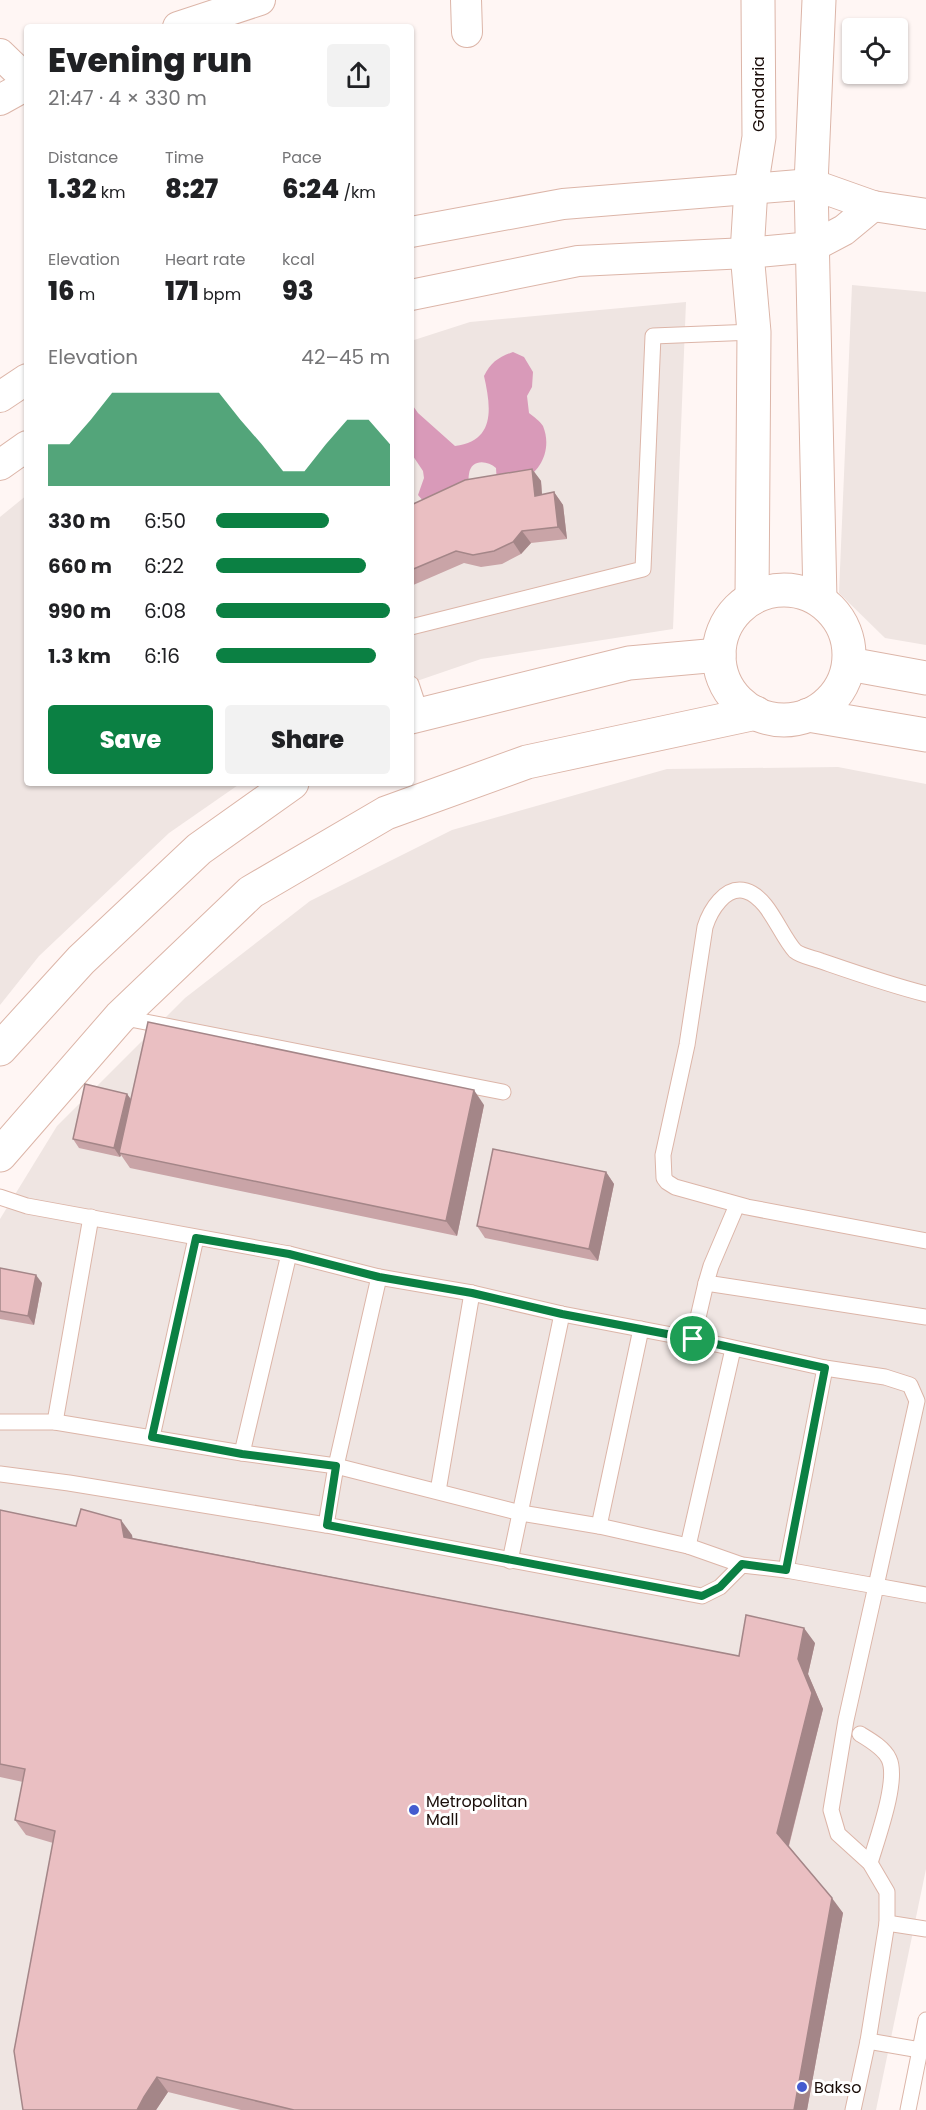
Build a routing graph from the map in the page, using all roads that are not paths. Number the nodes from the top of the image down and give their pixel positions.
1 (260, 0) edge
2 (465, 0) edge
3 (758, 0) edge
4 (819, 0) edge
5 (187, 24) edge
6 (467, 32) dead end
7 (0, 54) edge
8 (24, 77) edge
9 (24, 87) edge
10 (0, 100) edge
11 (811, 184) junction
12 (751, 188) junction
13 (873, 206) junction
14 (926, 214) edge
15 (414, 231) edge
16 (812, 247) junction
17 (747, 252) junction
18 (414, 294) edge
19 (754, 332) junction
20 (24, 381) edge
21 (0, 397) edge
22 (24, 448) edge
23 (0, 465) edge
24 (752, 598) junction
25 (820, 600) junction
26 (414, 626) edge
27 (719, 656) junction
28 (849, 664) junction
29 (926, 678) edge
30 (414, 705) edge
31 (756, 713) junction
32 (808, 715) junction
33 (926, 735) edge
34 (288, 786) edge
35 (926, 994) edge
36 (120, 1017) junction
37 (0, 1049) edge
38 (503, 1092) dead end
39 (0, 1155) edge
40 (0, 1197) edge
41 (737, 1205) junction
42 (90, 1217) junction
43 (196, 1238) junction
44 (926, 1241) edge
45 (289, 1254) junction
46 (379, 1277) junction
47 (706, 1283) junction
48 (472, 1293) junction
49 (562, 1314) junction
50 (926, 1317) edge
51 (642, 1329) junction
52 (693, 1339) junction
53 (733, 1349) junction
54 (825, 1368) junction
55 (0, 1422) edge
56 (55, 1422) junction
57 (152, 1437) junction
58 (242, 1454) junction
59 (336, 1466) junction
60 (0, 1474) edge
61 (438, 1491) junction
62 (521, 1513) junction
63 (327, 1525) junction
64 (599, 1526) junction
65 (688, 1546) junction
66 (510, 1561) junction
67 (742, 1564) junction
68 (786, 1570) junction
69 (876, 1586) junction
70 (926, 1595) edge
71 (860, 1734) dead end
72 (870, 1863) junction
73 (887, 1923) junction
74 (926, 1929) edge
75 (926, 2020) edge
76 (868, 2041) junction
77 (920, 2050) junction
78 (853, 2110) edge
79 (908, 2110) edge

1 - 5 street
2 - 6 street
3 - 12 street, Gandaria
4 - 11 street
7 - 8 street
9 - 10 street
11 - 12 street
11 - 13 street
11 - 16 street
12 - 15 street
12 - 17 street, Gandaria
13 - 14 street
13 - 16 street
16 - 17 street
16 - 25 street
17 - 18 street
17 - 19 street, Gandaria
19 - 24 street, Gandaria
19 - 26 lane
20 - 21 street
22 - 23 street
24 - 25 street
24 - 27 street
25 - 28 street
27 - 30 street
27 - 31 street
28 - 29 street
28 - 32 street
31 - 32 street
31 - 36 street
32 - 33 street
34 - 37 street
35 - 41 lane
36 - 38 lane
36 - 39 street
40 - 42 lane
41 - 44 lane
41 - 47 lane
42 - 43 lane
42 - 56 lane
43 - 45 lane
43 - 57 lane
45 - 46 lane
45 - 58 lane
46 - 48 lane
46 - 59 lane
47 - 50 lane
47 - 52 lane
48 - 49 lane
48 - 61 lane
49 - 51 lane
49 - 62 lane
51 - 52 lane
51 - 64 lane
52 - 53 lane
53 - 54 lane
53 - 65 lane
54 - 68 lane
54 - 69 lane
55 - 56 lane
56 - 57 lane
57 - 58 lane
58 - 59 lane
59 - 61 lane
59 - 63 lane
60 - 63 lane
61 - 62 lane
62 - 64 lane
62 - 66 lane
63 - 66 lane
64 - 65 lane
65 - 67 lane
66 - 67 lane
67 - 68 lane
68 - 69 lane
69 - 70 lane
69 - 72 lane
71 - 72 lane
72 - 73 lane
73 - 74 lane
73 - 76 lane
75 - 77 lane
76 - 77 lane
76 - 78 lane
77 - 79 lane

